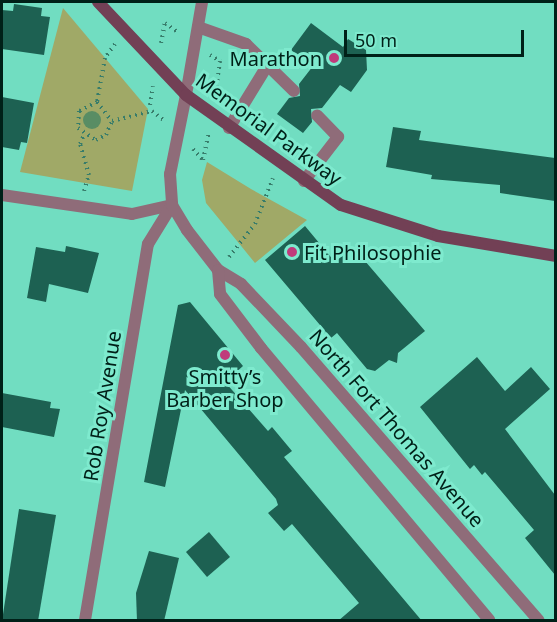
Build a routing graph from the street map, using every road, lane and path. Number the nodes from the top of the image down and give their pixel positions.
1 (98, 2) edge
2 (202, 2) edge
3 (198, 27) junction
4 (125, 31) junction
5 (267, 66) junction
6 (294, 91) dead end
7 (186, 95) junction
8 (96, 102) junction
9 (152, 111) dead end
10 (316, 115) dead end
11 (112, 121) junction
12 (229, 128) junction
13 (84, 135) junction
14 (279, 163) junction
15 (304, 181) junction
16 (2, 195) edge
17 (172, 205) junction
18 (79, 208) junction
19 (555, 256) edge
20 (218, 270) junction
21 (85, 621) edge
22 (489, 621) edge
23 (538, 621) edge

1 - 4 main road, Memorial Parkway
2 - 3 street
3 - 5 street
3 - 7 street
4 - 7 main road, Memorial Parkway
4 - 8 path
5 - 6 street
5 - 12 street
7 - 12 main road, Memorial Parkway
7 - 17 street
8 - 11 path
8 - 13 path
9 - 11 path
10 - 15 street
11 - 13 path
12 - 14 main road, Memorial Parkway
13 - 18 path
14 - 15 main road, Memorial Parkway
14 - 20 path
15 - 19 main road, Memorial Parkway
16 - 18 street
17 - 18 street
17 - 20 street, North Fort Thomas Avenue
17 - 21 street, Rob Roy Avenue
20 - 22 street, North Fort Thomas Avenue
20 - 23 street, North Fort Thomas Avenue

